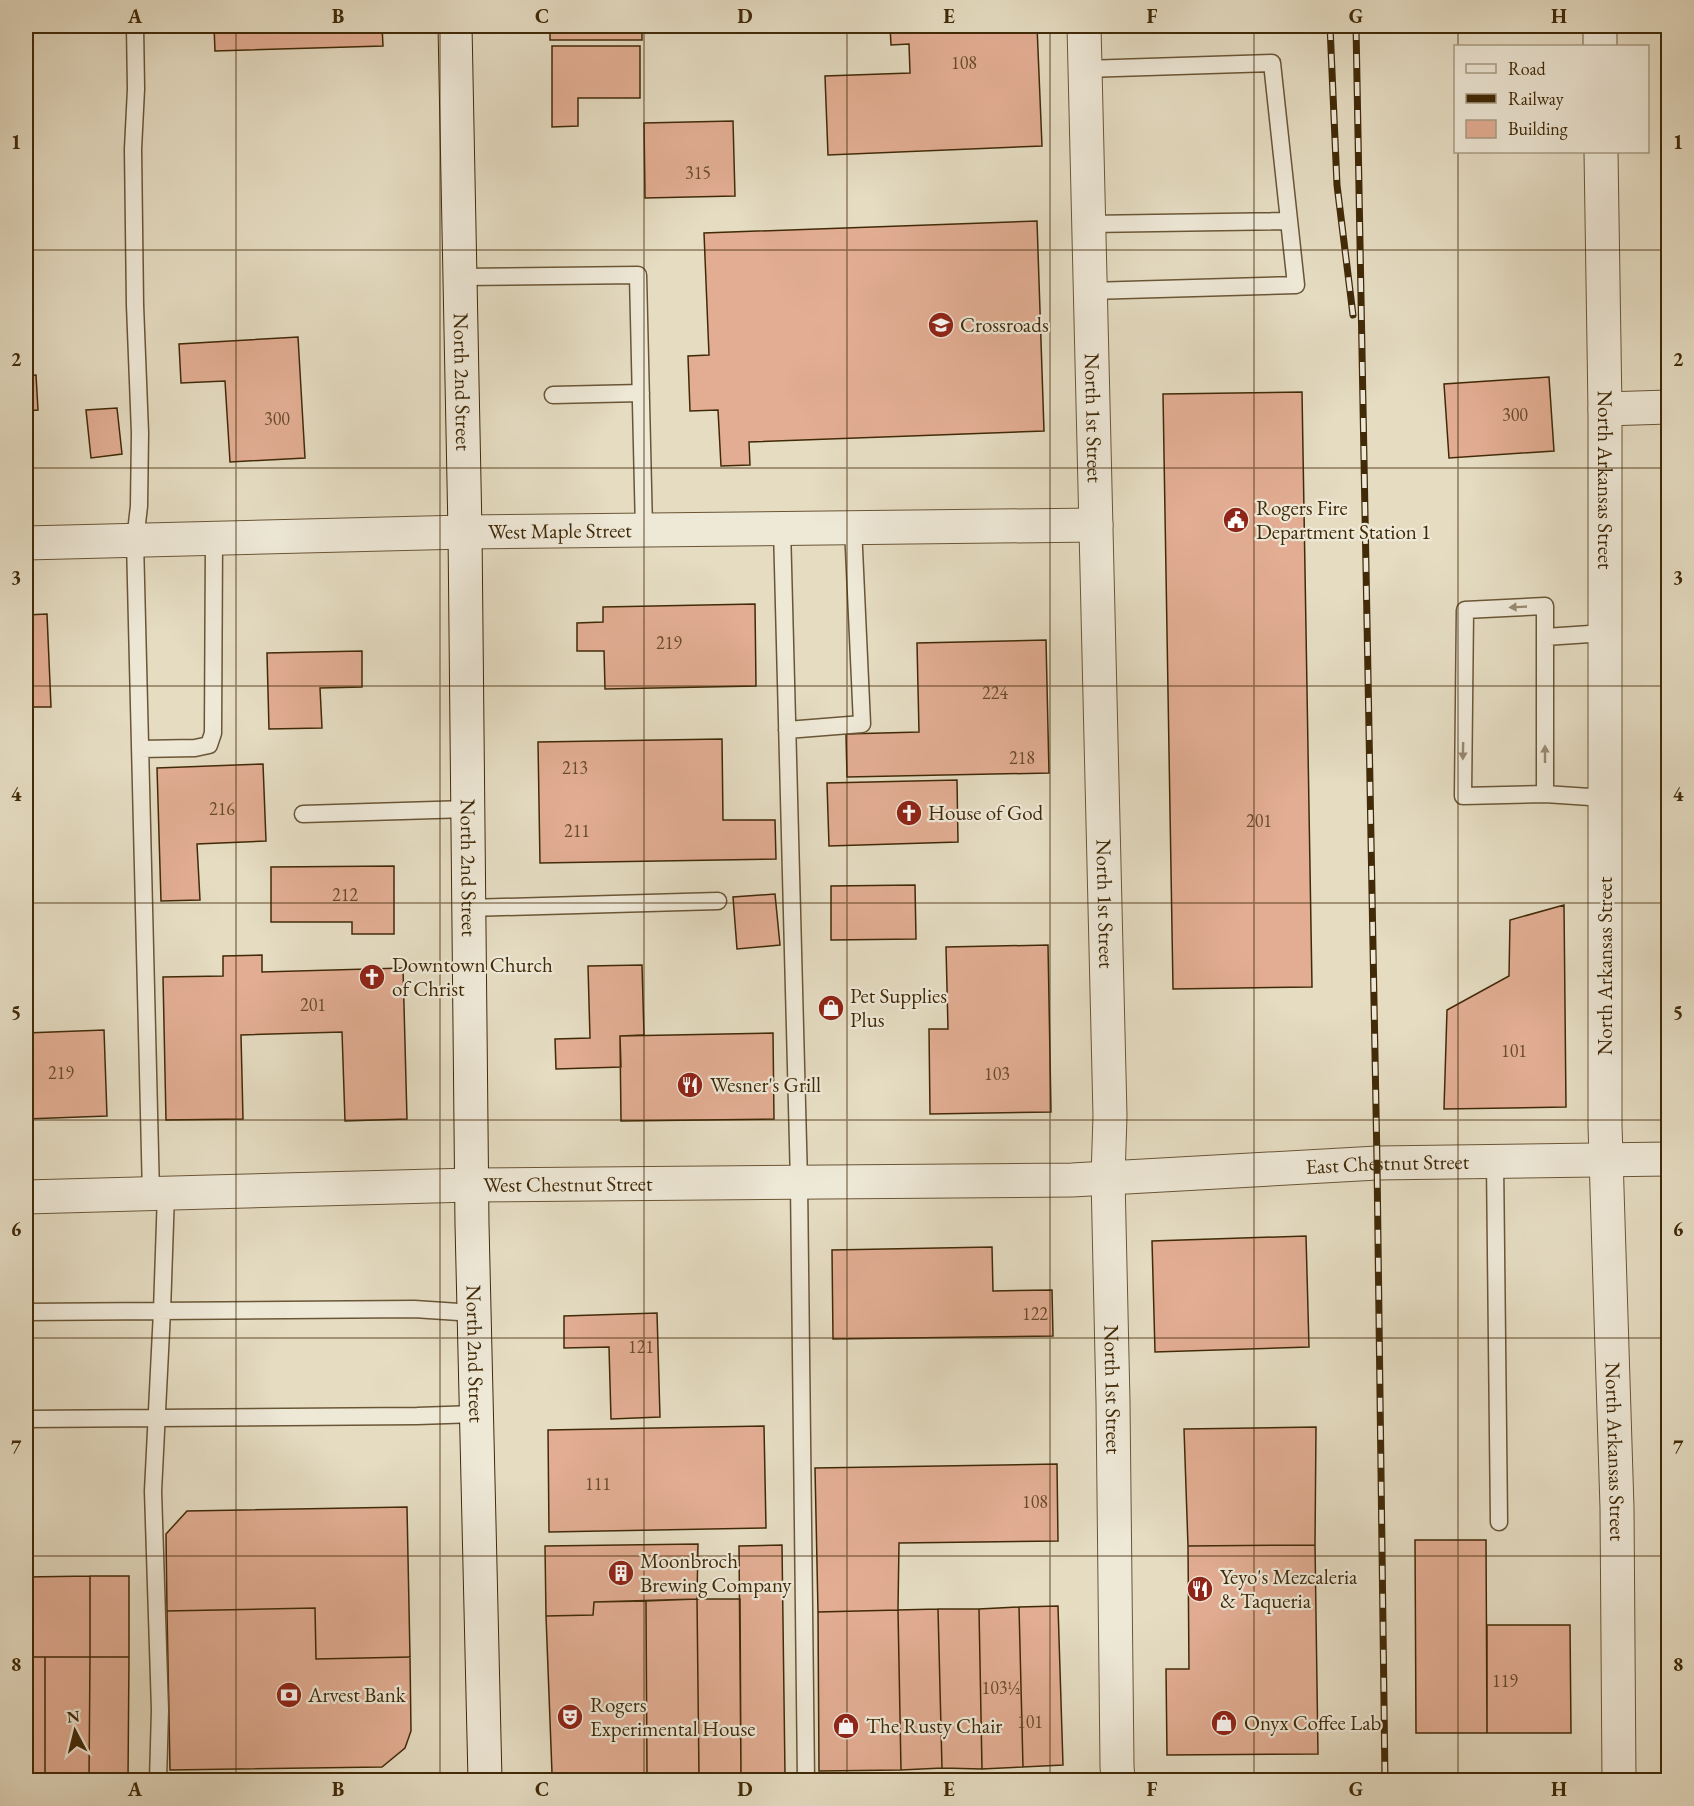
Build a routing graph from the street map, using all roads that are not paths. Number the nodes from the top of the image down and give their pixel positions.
1 (135, 26) edge
2 (456, 26) edge
3 (1084, 26) edge
4 (1600, 26) edge
5 (1600, 45) edge
6 (1085, 69) junction
7 (1601, 153) edge
8 (1289, 221) junction
9 (1089, 224) junction
10 (461, 276) junction
11 (1090, 291) junction
12 (641, 393) junction
13 (553, 394) dead end
14 (1668, 407) edge
15 (1605, 409) junction
16 (1096, 525) junction
17 (853, 527) junction
18 (782, 528) junction
19 (644, 530) junction
20 (465, 532) junction
21 (214, 538) junction
22 (135, 541) junction
23 (26, 543) edge
24 (1605, 633) junction
25 (1545, 637) junction
26 (787, 730) junction
27 (140, 749) junction
28 (1545, 794) junction
29 (1605, 798) junction
30 (468, 809) junction
31 (303, 814) dead end
32 (718, 902) dead end
33 (469, 908) junction
34 (1606, 1158) junction
35 (1668, 1159) edge
36 (1495, 1161) junction
37 (1108, 1178) junction
38 (799, 1182) junction
39 (471, 1185) junction
40 (158, 1194) junction
41 (26, 1197) edge
42 (162, 1311) junction
43 (26, 1312) edge
44 (474, 1313) junction
45 (476, 1414) junction
46 (157, 1418) junction
47 (26, 1419) edge
48 (1499, 1522) dead end
49 (158, 1780) edge
50 (485, 1780) edge
51 (806, 1780) edge
52 (1119, 1780) edge
53 (1619, 1780) edge

1 - 22 lane
2 - 10 street, North 2nd Street
3 - 6 street, North 1st Street
4 - 5 street
6 - 8 lane
6 - 9 street, North 1st Street
7 - 15 street, North Arkansas Street
8 - 9 lane
8 - 11 lane
9 - 11 street, North 1st Street
10 - 12 lane
10 - 20 street, North 2nd Street
11 - 16 street, North 1st Street
12 - 13 lane
12 - 19 lane
14 - 15 street
15 - 24 street, North Arkansas Street
16 - 17 street, West Maple Street
16 - 37 street, North 1st Street
17 - 18 street, West Maple Street
17 - 26 lane
18 - 19 street, West Maple Street
18 - 26 lane
19 - 20 street, West Maple Street
20 - 21 street, West Maple Street
20 - 30 street, North 2nd Street
21 - 22 street, West Maple Street
21 - 27 lane
22 - 23 street, West Maple Street
22 - 27 lane
24 - 25 lane
24 - 29 street, North Arkansas Street
28 -> 25 lane
25 -> 28 lane
26 - 38 lane
27 - 40 lane
28 - 29 lane
29 - 34 street, North Arkansas Street
30 - 31 lane
30 - 33 street, North 2nd Street
32 - 33 lane
33 - 39 street, North 2nd Street
34 - 35 street, East Chestnut Street
34 - 36 street, East Chestnut Street
34 - 53 street, North Arkansas Street
36 - 37 street, East Chestnut Street
36 - 48 lane
37 - 38 street, West Chestnut Street
37 - 52 street, North 1st Street
38 - 39 street, West Chestnut Street
38 - 51 lane
39 - 40 street, West Chestnut Street
39 - 44 street, North 2nd Street
40 - 41 street, West Chestnut Street
40 - 42 lane
42 - 43 lane
42 - 44 lane
42 - 46 lane
44 - 45 street, North 2nd Street
45 - 46 lane
45 - 50 street, North 2nd Street
46 - 47 lane
46 - 49 lane

